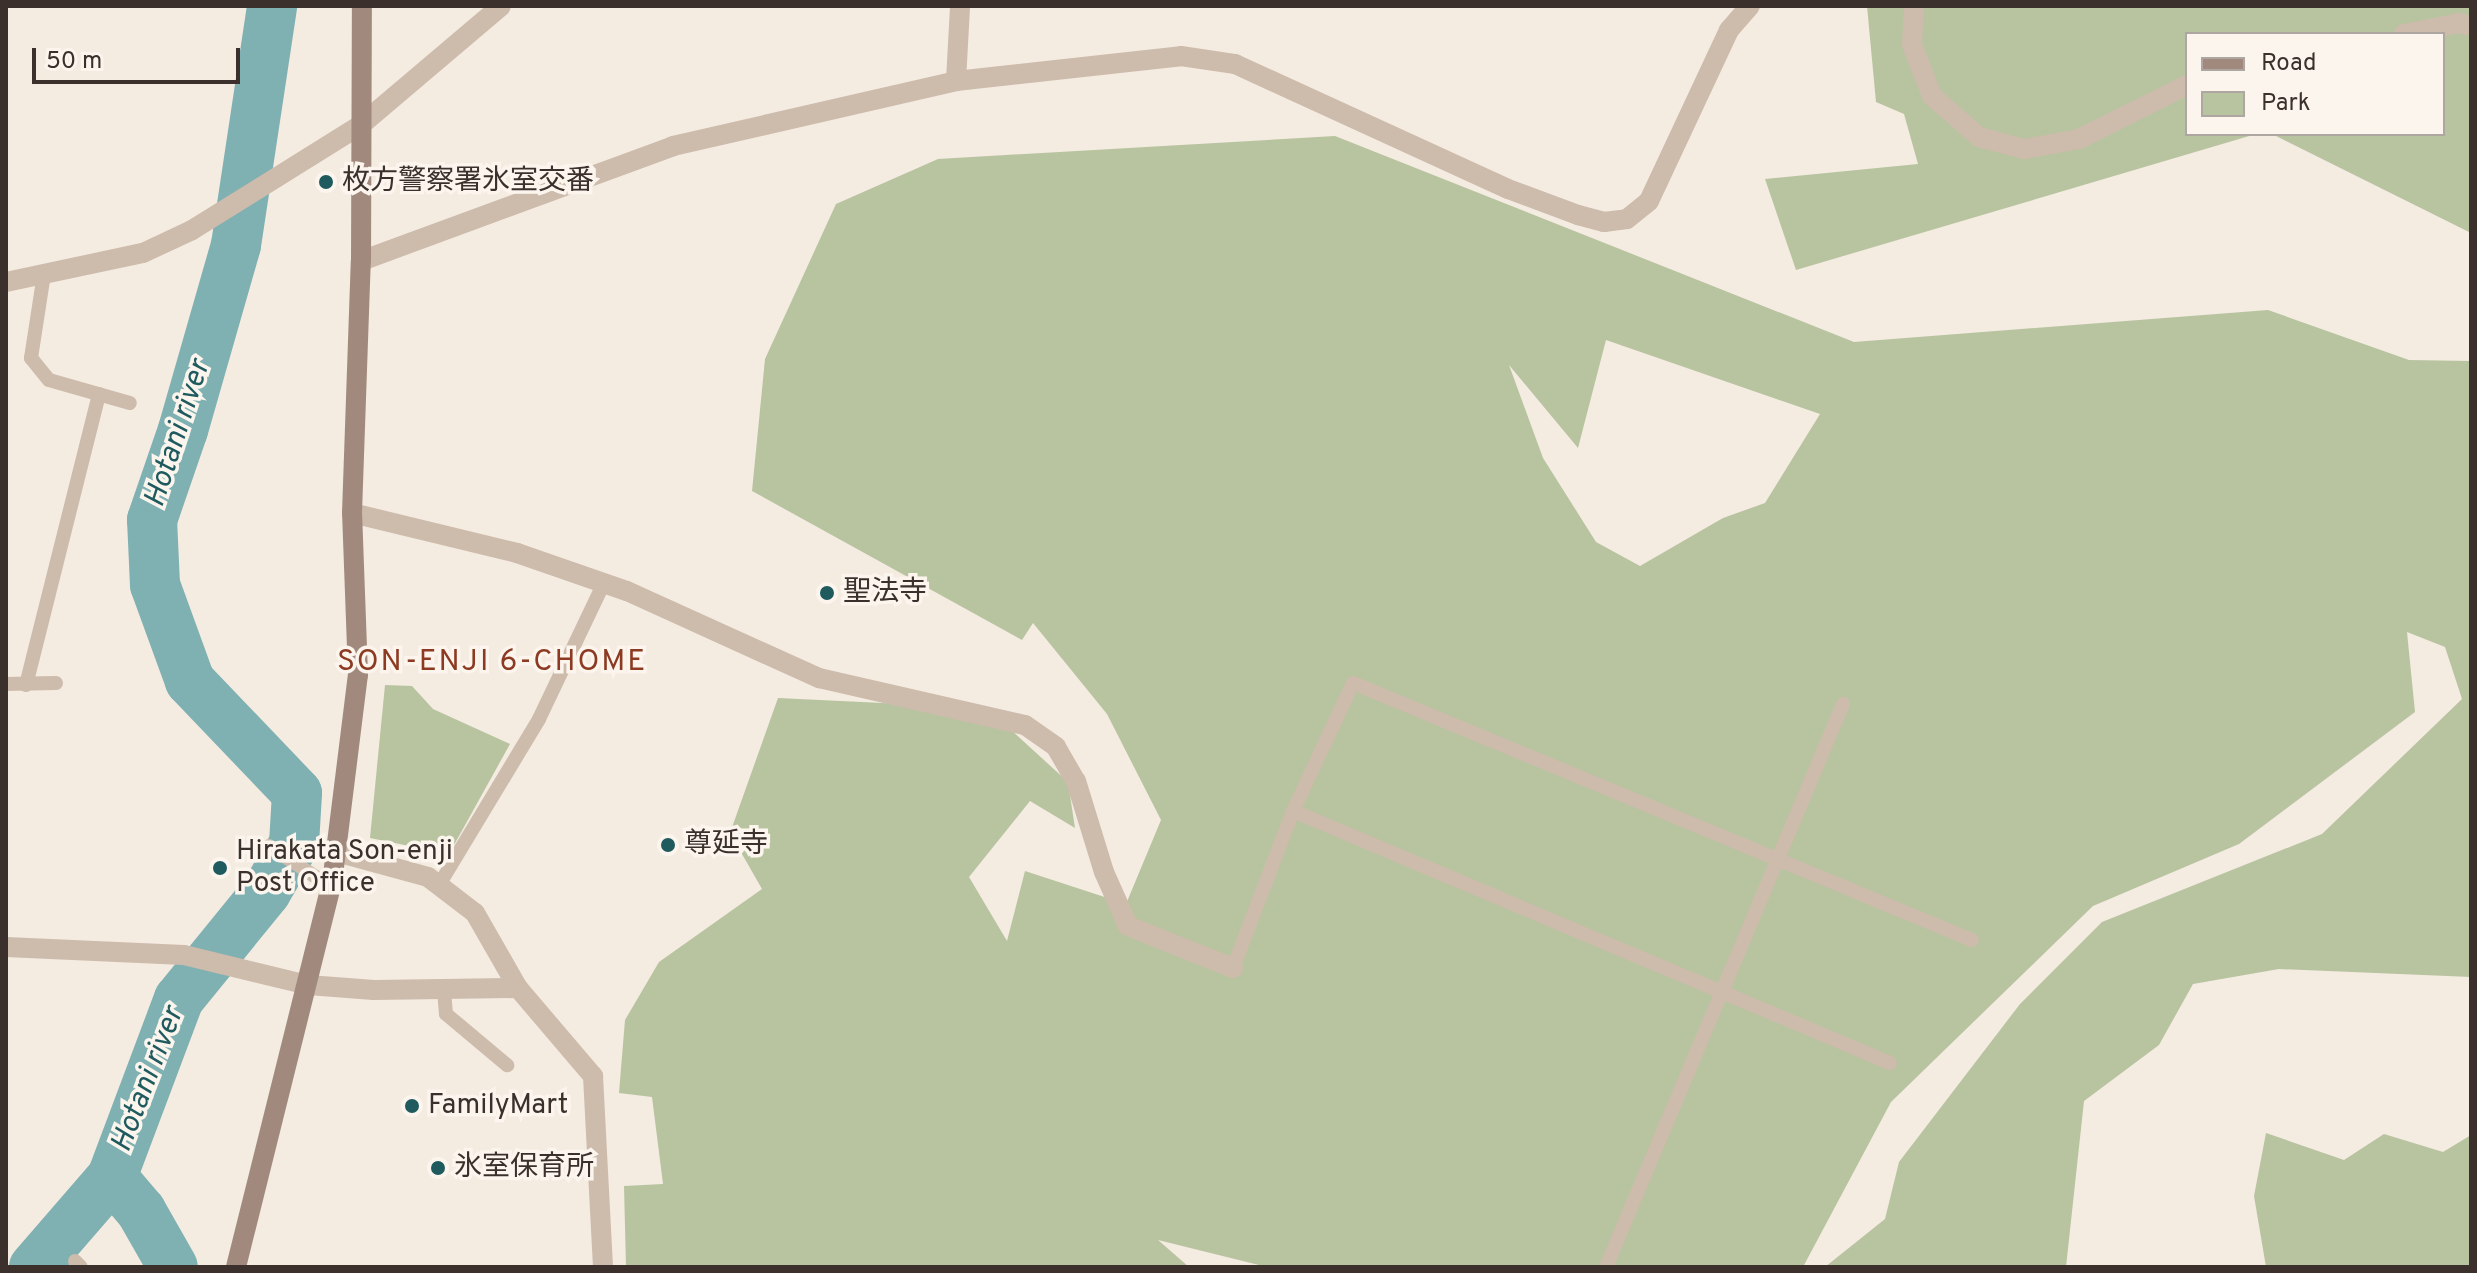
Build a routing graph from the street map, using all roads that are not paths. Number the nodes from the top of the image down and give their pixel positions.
1 (362, 6) edge
2 (501, 6) edge
3 (960, 6) edge
4 (1750, 6) edge
5 (1914, 6) edge
6 (2471, 26) edge
7 (2414, 32) edge
8 (956, 81) junction
9 (2185, 86) edge
10 (362, 124) junction
11 (361, 261) junction
12 (44, 274) junction
13 (6, 282) edge
14 (99, 394) junction
15 (130, 403) dead end
16 (352, 513) junction
17 (604, 583) junction
18 (56, 683) dead end
19 (6, 684) edge
20 (26, 685) junction
21 (1843, 704) dead end
22 (1293, 811) junction
23 (269, 846) dead end
24 (337, 852) junction
25 (1778, 856) junction
26 (439, 885) junction
27 (331, 887) junction
28 (1972, 940) dead end
29 (6, 947) edge
30 (1233, 968) joint
31 (308, 985) junction
32 (518, 988) junction
33 (444, 991) junction
34 (1722, 994) junction
35 (1890, 1063) dead end
36 (507, 1065) dead end
37 (236, 1267) edge
38 (603, 1267) edge
39 (1606, 1267) edge

1 - 10 street
2 - 10 street
3 - 8 street
4 - 8 street
5 - 9 street
6 - 7 street
8 - 11 street
10 - 11 street
10 - 12 street
11 - 16 street
12 - 13 street
12 - 14 lane
14 - 15 lane
14 - 20 lane
16 - 17 street
16 - 24 street
17 - 26 lane
17 - 30 street
18 - 20 lane
19 - 20 lane
21 - 25 lane
22 - 25 lane
22 - 30 lane
22 - 34 lane
23 - 27 lane
24 - 26 street
24 - 27 street
25 - 28 lane
25 - 34 lane
26 - 32 street
27 - 31 street
29 - 31 street
31 - 33 street
31 - 37 street
32 - 33 street
32 - 38 street
33 - 36 lane
34 - 35 lane
34 - 39 lane

